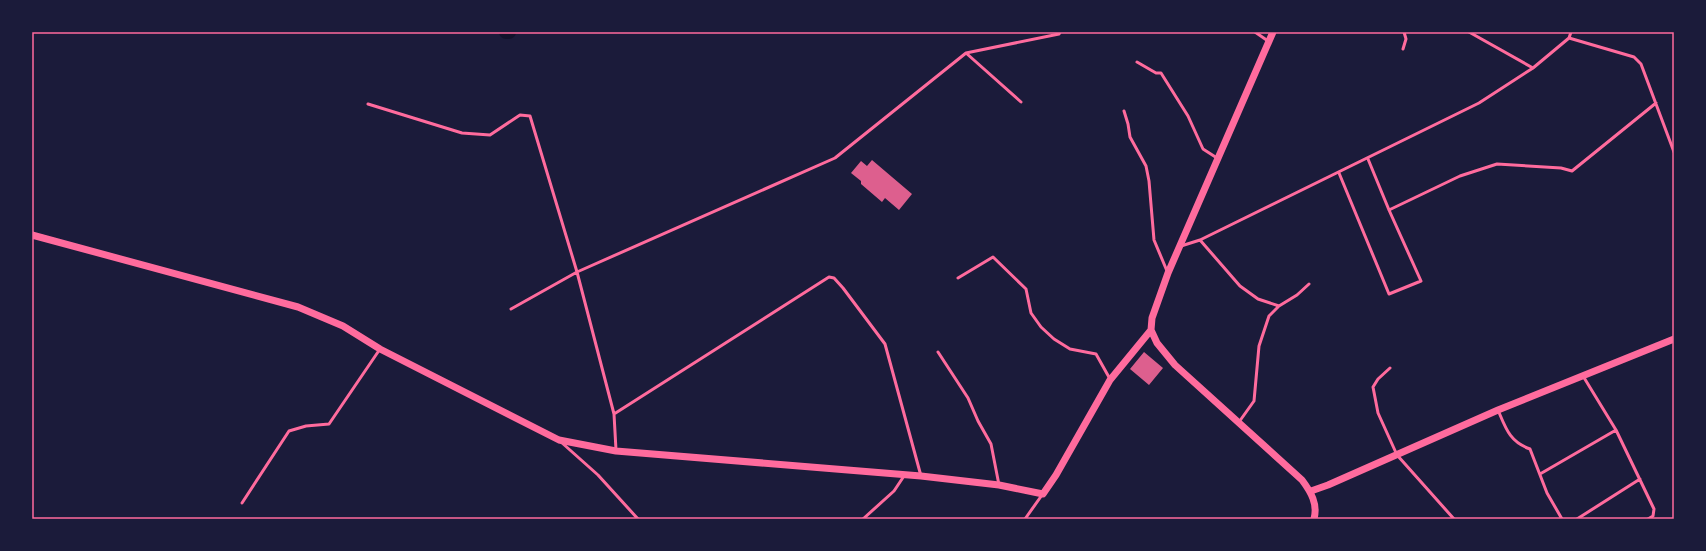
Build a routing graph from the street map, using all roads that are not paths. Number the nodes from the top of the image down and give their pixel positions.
1 (1060, 32) edge
2 (1255, 32) edge
3 (1273, 32) edge
4 (1404, 32) edge
5 (1469, 32) edge
6 (1571, 32) edge
7 (1569, 38) junction
8 (1269, 42) junction
9 (1404, 49) dead end
10 (966, 53) junction
11 (1137, 62) dead end
12 (1533, 68) junction
13 (1021, 102) dead end
14 (1656, 103) junction
15 (368, 104) dead end
16 (1124, 111) dead end
17 (1674, 152) edge
18 (1368, 158) junction
19 (1218, 159) junction
20 (1339, 173) junction
21 (1389, 210) junction
22 (32, 235) edge
23 (1200, 240) junction
24 (1180, 246) junction
25 (577, 272) junction
26 (1168, 273) junction
27 (958, 278) dead end
28 (1309, 284) dead end
29 (1279, 306) junction
30 (511, 309) dead end
31 (1151, 330) junction
32 (1674, 339) edge
33 (380, 349) junction
34 (938, 352) dead end
35 (1390, 368) dead end
36 (1583, 376) junction
37 (1110, 380) junction
38 (1498, 410) junction
39 (614, 414) junction
40 (1239, 422) junction
41 (1616, 430) junction
42 (559, 440) junction
43 (616, 451) junction
44 (1397, 455) junction
45 (905, 474) junction
46 (1540, 474) junction
47 (921, 476) junction
48 (1640, 479) junction
49 (999, 485) junction
50 (1311, 491) junction
51 (1043, 494) junction
52 (242, 503) dead end
53 (638, 519) edge
54 (863, 519) edge
55 (1025, 519) edge
56 (1314, 519) edge
57 (1454, 519) edge
58 (1562, 519) edge
59 (1577, 519) edge
60 (1648, 519) edge

1 - 10 lane
2 - 8 lane
3 - 8 street
4 - 9 lane
5 - 12 lane
6 - 7 lane
7 - 12 lane
7 - 14 lane
8 - 19 street
10 - 13 lane
10 - 25 lane
11 - 19 lane
12 - 18 lane
14 - 17 lane
14 - 21 lane
15 - 25 lane
16 - 26 lane
18 - 20 lane
18 - 21 lane
19 - 24 street
20 - 21 lane
20 - 23 lane
22 - 33 street
23 - 24 lane
23 - 29 lane
24 - 26 street
25 - 30 lane
25 - 39 lane
26 - 31 street
27 - 37 lane
28 - 29 lane
29 - 40 lane
31 - 37 street
31 - 40 street
32 - 36 street
33 - 42 street
33 - 52 lane
34 - 49 lane
35 - 44 lane
36 - 38 street
36 - 41 lane
37 - 51 street
38 - 44 street
38 - 46 lane
39 - 43 lane
39 - 47 lane
40 - 50 street
41 - 46 lane
41 - 48 lane
42 - 43 street
42 - 53 lane
43 - 45 street
44 - 50 street
44 - 57 lane
45 - 47 street
45 - 54 lane
46 - 58 lane
47 - 49 street
48 - 59 lane
48 - 60 lane
49 - 51 street
50 - 56 street
51 - 55 lane

